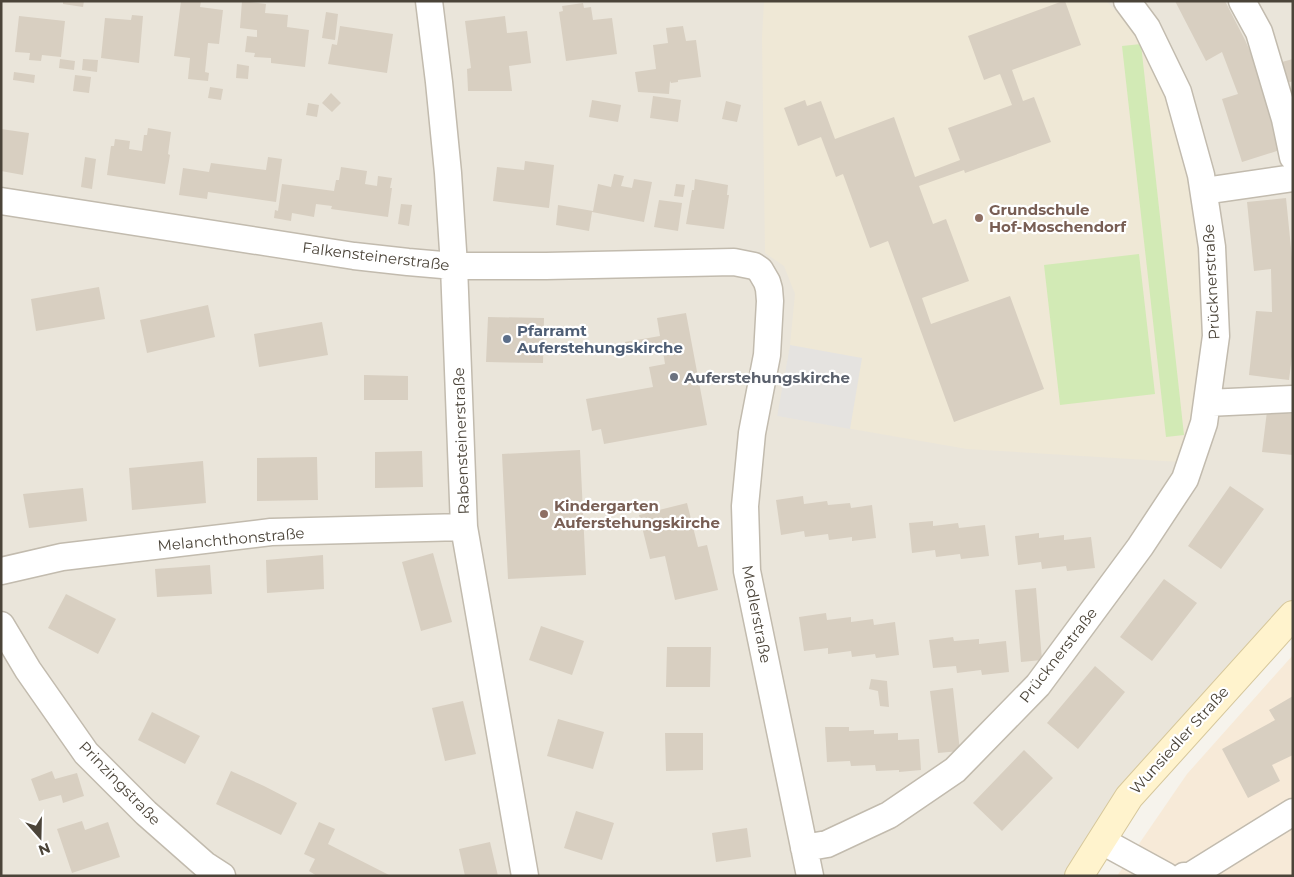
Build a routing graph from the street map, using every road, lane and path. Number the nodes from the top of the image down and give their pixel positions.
1 (429, 1) edge
2 (1128, 1) edge
3 (1242, 1) edge
4 (1293, 157) edge
5 (1293, 178) edge
6 (1204, 192) junction
7 (1, 201) edge
8 (454, 266) junction
9 (754, 266) joint
10 (1293, 399) edge
11 (1207, 403) junction
12 (464, 528) junction
13 (1, 571) edge
14 (1293, 615) edge
15 (1, 625) edge
16 (1293, 812) edge
17 (1102, 841) junction
18 (804, 848) junction
19 (222, 876) edge
20 (525, 876) edge
21 (810, 876) edge
22 (1079, 876) edge
23 (1166, 876) edge
24 (1184, 876) edge

1 - 8 street, Rabensteinerstraße
2 - 6 street, Prücknerstraße
3 - 4 street
5 - 6 street
6 - 11 street, Prücknerstraße
7 - 8 street, Falkensteinerstraße
8 - 9 street, Falkensteinerstraße
8 - 12 street, Rabensteinerstraße
9 - 18 street, Medlerstraße
10 - 11 street
11 - 18 street, Prücknerstraße
12 - 13 street, Melanchthonstraße
12 - 20 street, Rabensteinerstraße
14 - 17 main road, Wunsiedler Straße
15 - 19 street, Prinzingstraße
16 - 24 street
17 - 22 main road, Wunsiedler Straße
17 - 23 street
18 - 21 street, Medlerstraße

